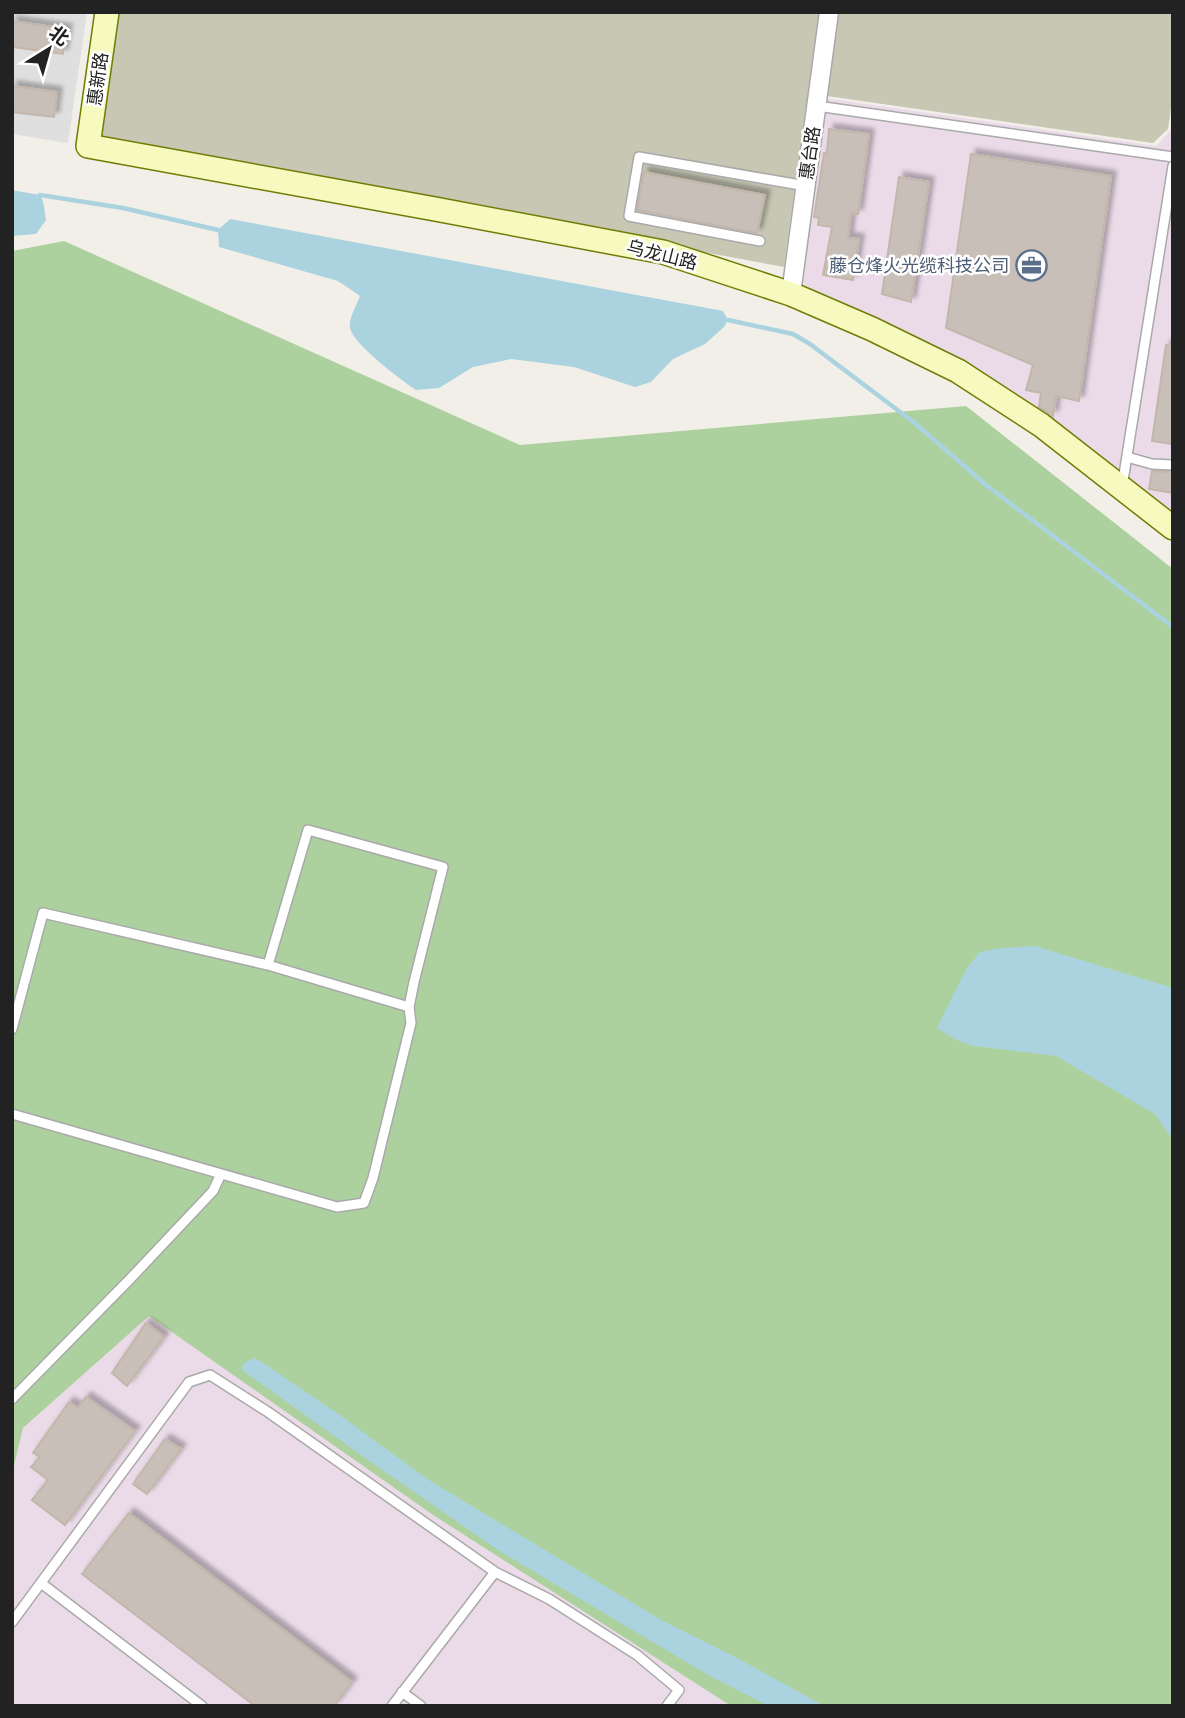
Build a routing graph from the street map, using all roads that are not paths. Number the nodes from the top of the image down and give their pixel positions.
1 (107, 12) edge
2 (829, 12) edge
3 (817, 106) junction
4 (88, 146) joint
5 (1173, 157) edge
6 (1173, 166) edge
7 (806, 186) junction
8 (760, 241) dead end
9 (791, 294) junction
10 (1127, 457) junction
11 (1173, 466) edge
12 (1122, 488) junction
13 (1173, 528) edge
14 (268, 965) junction
15 (409, 1007) junction
16 (12, 1029) edge
17 (12, 1114) edge
18 (220, 1174) junction
19 (12, 1399) edge
20 (495, 1572) junction
21 (41, 1584) junction
22 (12, 1622) edge
23 (402, 1692) junction
24 (202, 1706) edge
25 (392, 1706) edge
26 (421, 1706) edge
27 (667, 1706) edge

1 - 4 street, 惠新路
2 - 3 street, 惠台路
3 - 5 lane
3 - 7 street, 惠台路
4 - 9 street, 乌龙山路
6 - 10 lane
7 - 8 lane
7 - 9 street, 惠台路
9 - 12 street, 乌龙山路
10 - 11 lane
10 - 12 lane
12 - 13 street, 乌龙山路
14 - 15 lane
14 - 15 lane
14 - 16 lane
15 - 18 lane
17 - 18 lane
18 - 19 lane
20 - 21 lane
20 - 23 lane
20 - 27 lane
21 - 22 lane
21 - 24 lane
23 - 25 lane
23 - 26 lane

